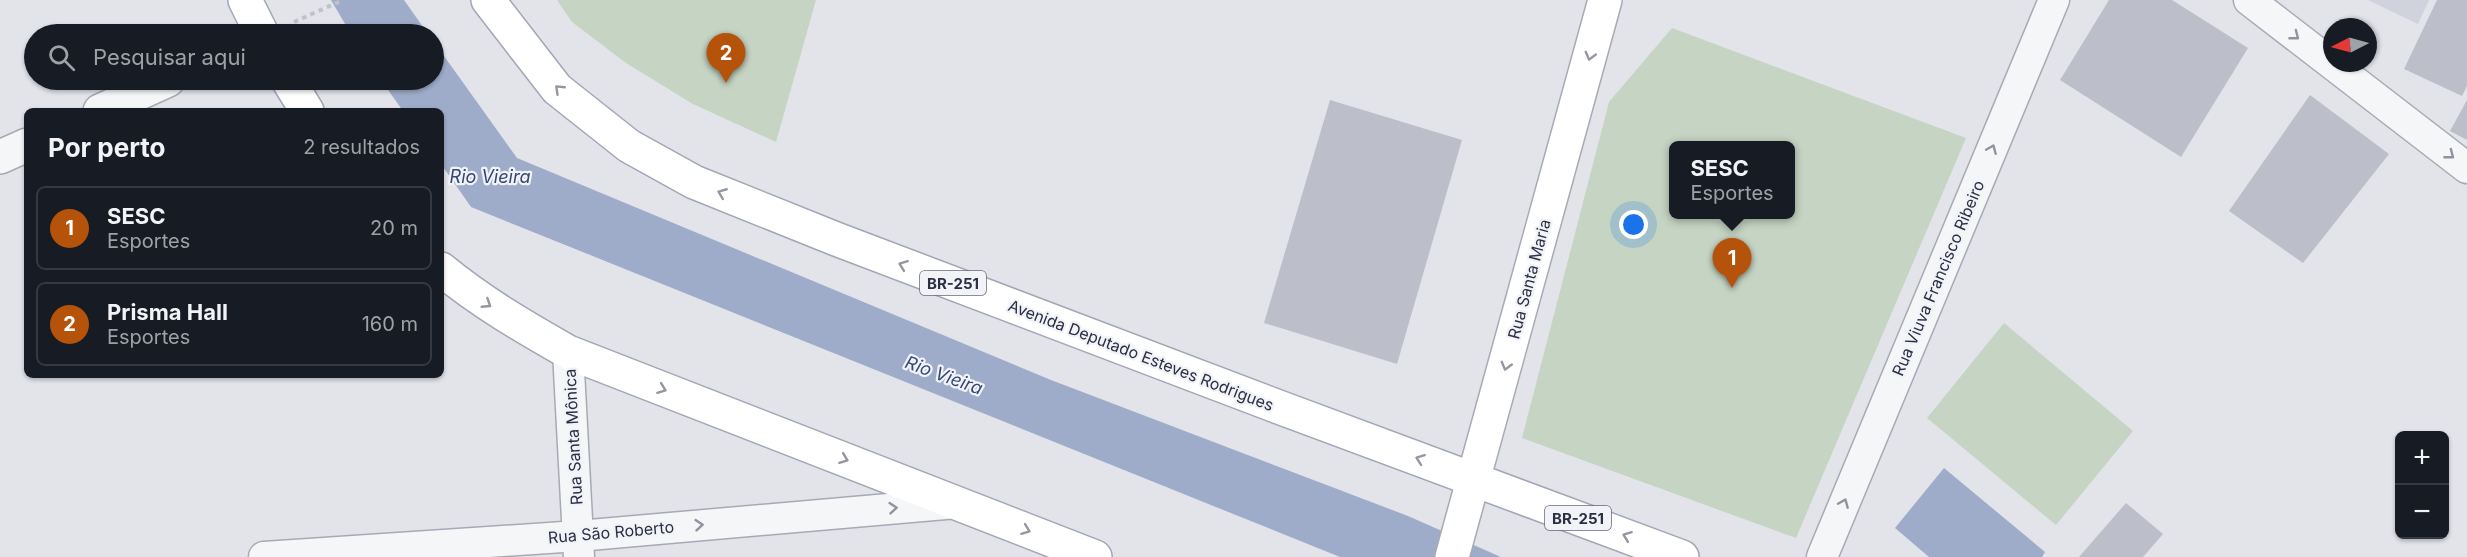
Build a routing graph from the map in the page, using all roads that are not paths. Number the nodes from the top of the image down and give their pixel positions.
1 (246, 0) edge
2 (488, 0) edge
3 (1605, 0) edge
4 (2054, 0) edge
5 (2249, 0) edge
6 (257, 24) edge
7 (146, 90) edge
8 (294, 90) edge
9 (107, 108) edge
10 (305, 108) edge
11 (24, 146) edge
12 (0, 157) edge
13 (2467, 168) edge
14 (444, 271) edge
15 (568, 352) junction
16 (1475, 478) junction
17 (957, 502) junction
18 (1457, 543) edge
19 (579, 546) edge
20 (264, 557) edge
21 (1095, 557) edge
22 (1682, 557) edge
23 (1822, 557) edge

1 - 6 main road
16 -> 2 main road, Avenida Deputado Esteves Rodrigues / BR-251
3 -> 16 main road, Rua Santa Maria
23 -> 4 street, Rua Viuva Francisco Ribeiro
5 -> 13 street
7 - 9 street
8 - 10 main road
11 - 12 street
14 -> 15 main road
15 -> 17 main road
15 - 19 street, Rua Santa Mônica
16 - 18 main road, Rua Santa Maria
22 -> 16 main road, Avenida Deputado Esteves Rodrigues / BR-251
19 -> 17 street, Rua São Roberto
17 -> 21 main road
19 - 20 street, Rua São Roberto

